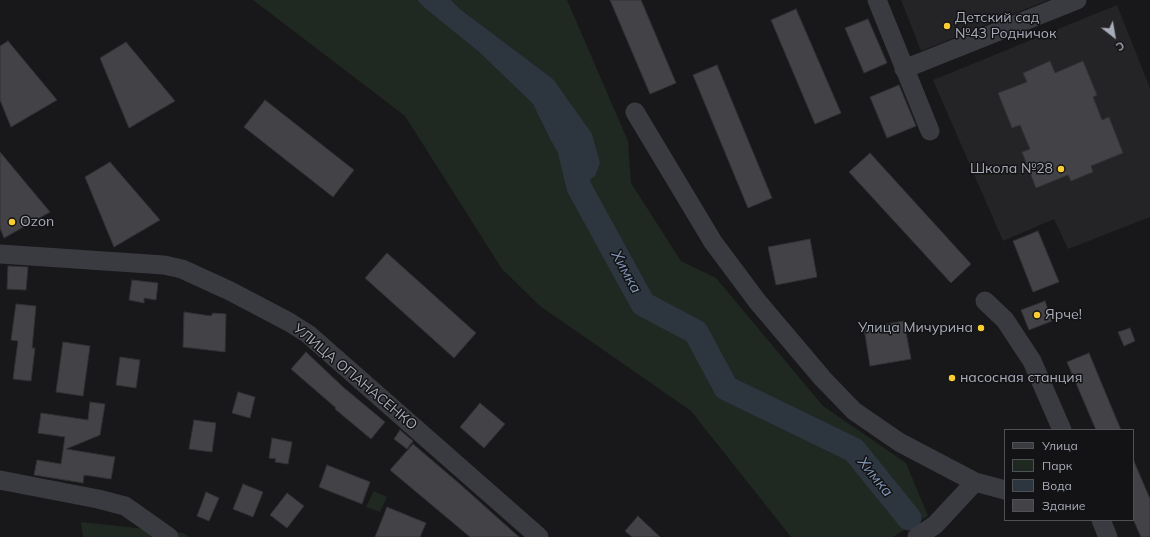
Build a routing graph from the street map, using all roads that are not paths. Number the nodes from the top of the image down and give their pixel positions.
1 (877, 0) edge
2 (1076, 0) edge
3 (904, 70) junction
4 (635, 112) dead end
5 (930, 131) dead end
6 (0, 254) edge
7 (985, 301) dead end
8 (1062, 429) edge
9 (0, 480) edge
10 (975, 482) junction
11 (1004, 490) edge
12 (1101, 521) edge
13 (169, 537) edge
14 (539, 537) edge
15 (917, 537) edge
16 (1108, 537) edge

1 - 3 street
2 - 3 street
3 - 5 street
4 - 10 street
6 - 14 street, УЛИЦА ОПАНАСЕНКО
7 - 8 street
9 - 13 street
10 - 11 street
10 - 15 street
12 - 16 street

